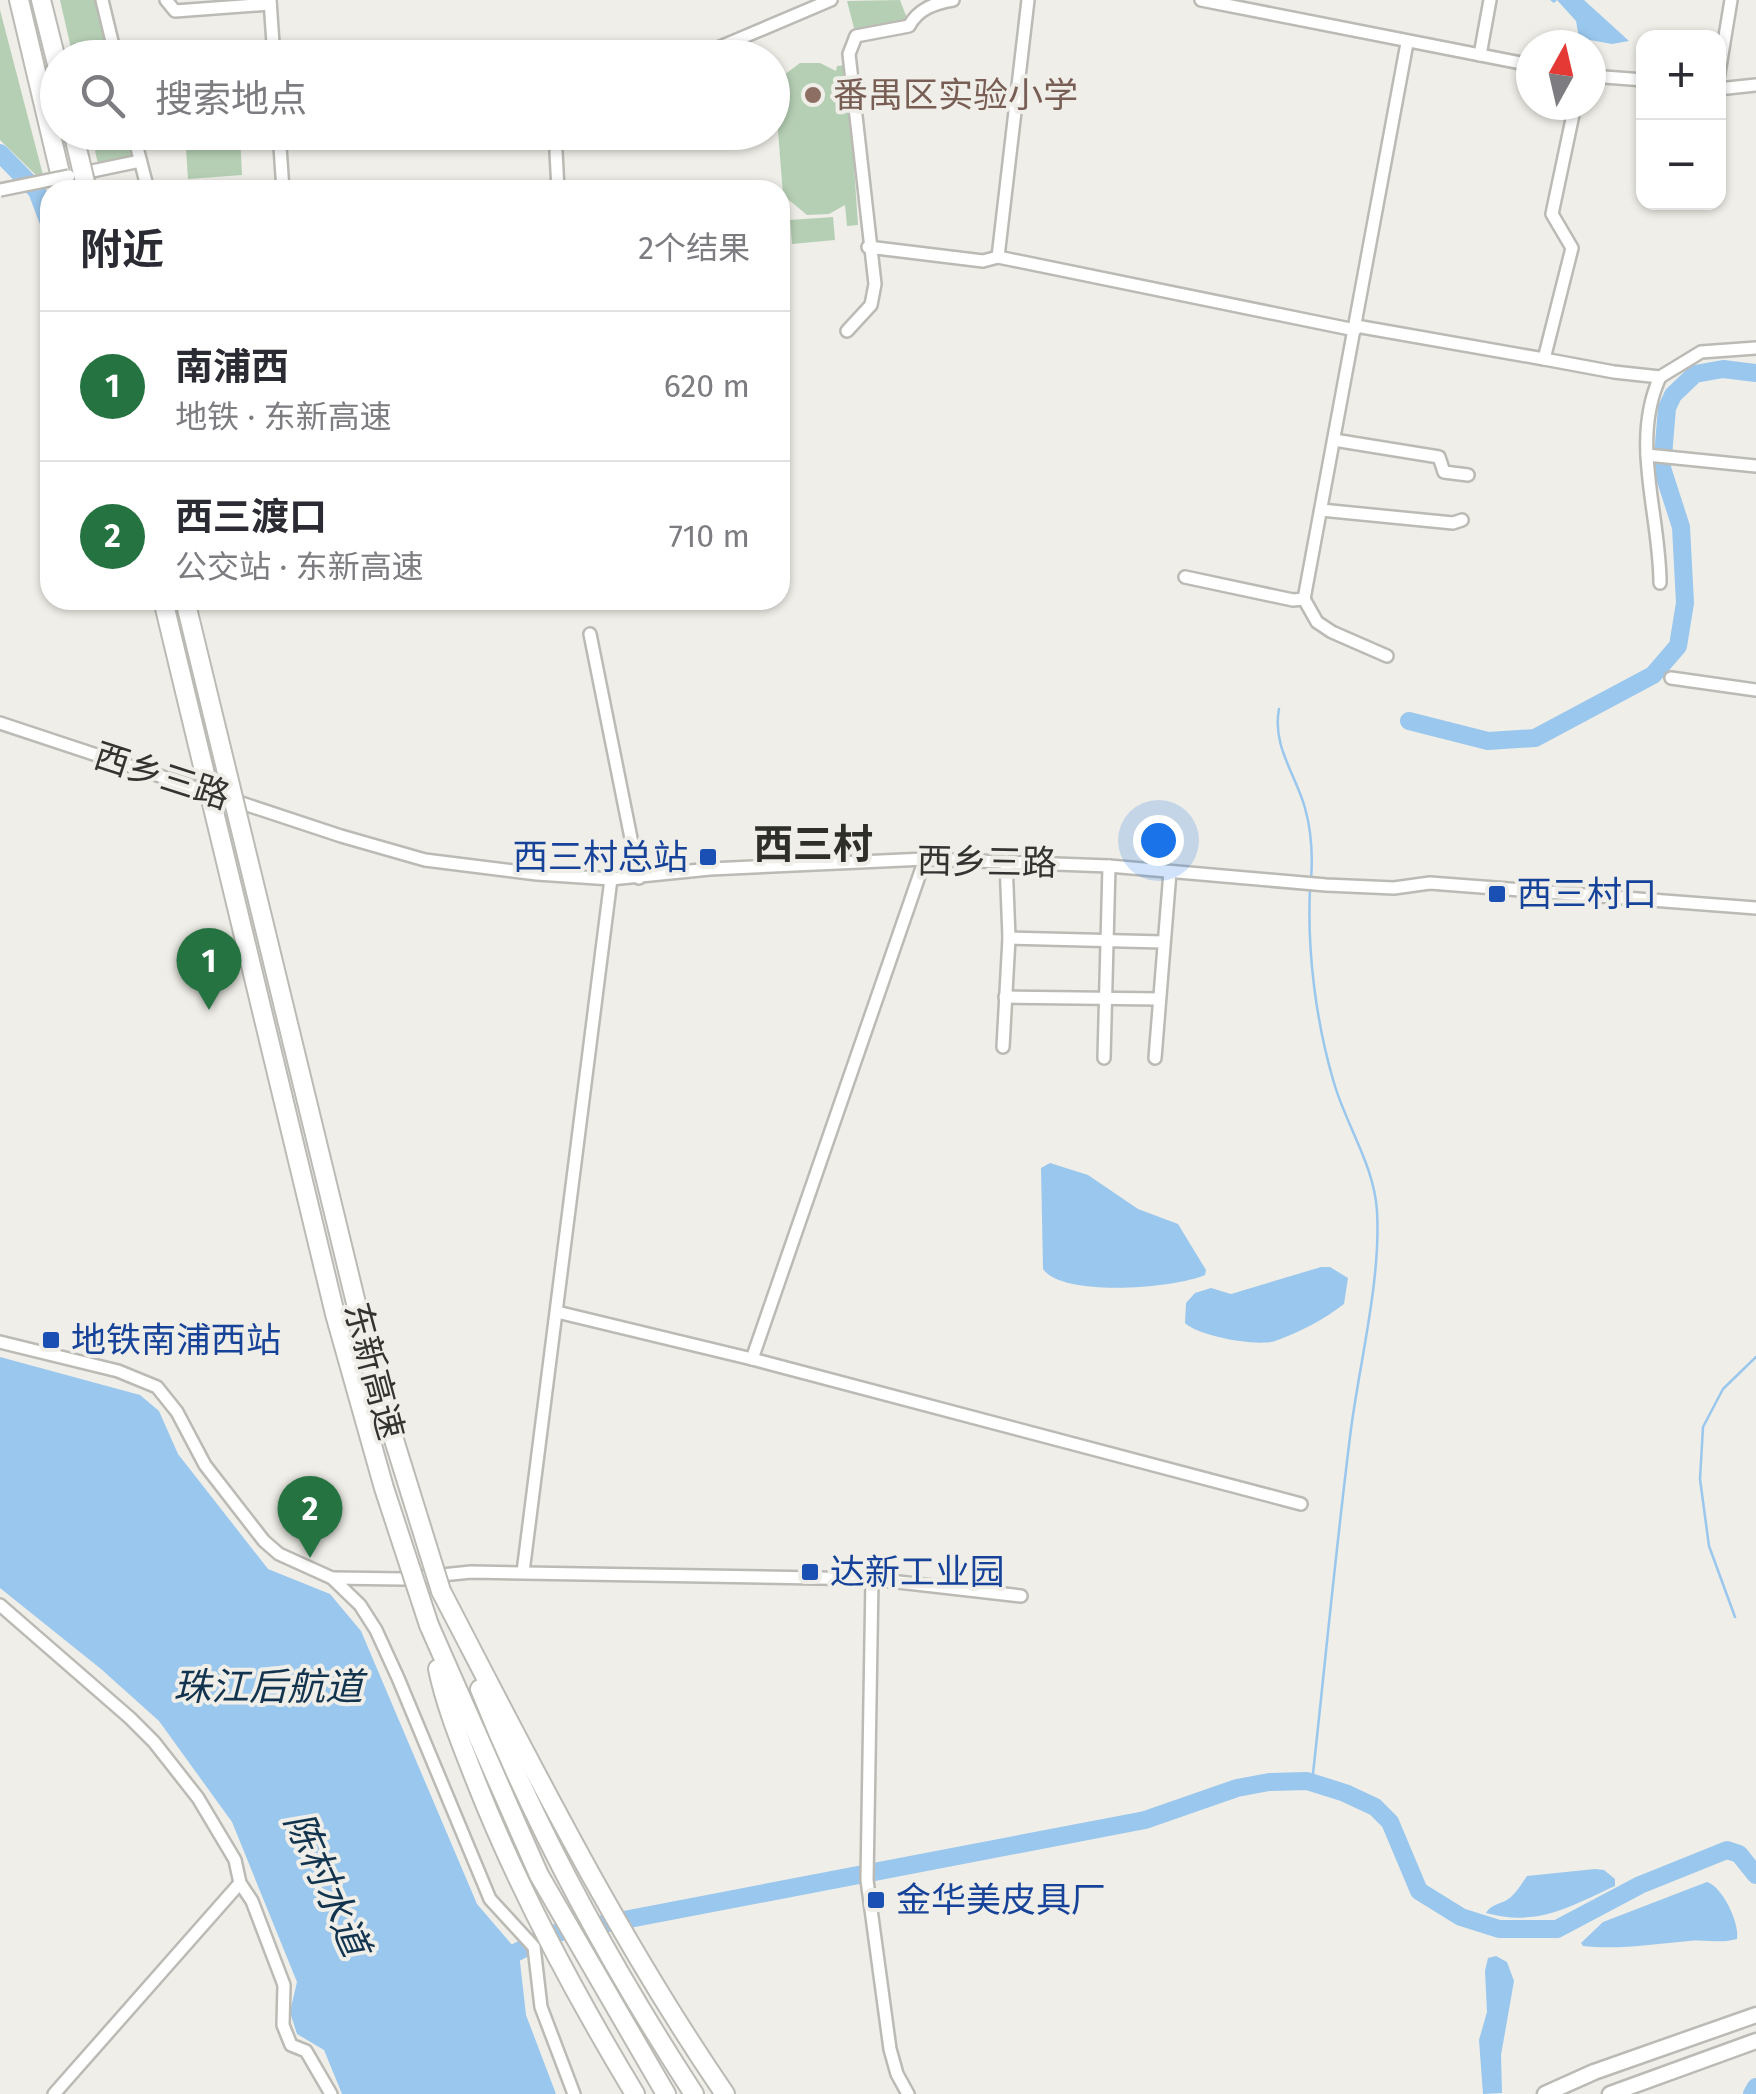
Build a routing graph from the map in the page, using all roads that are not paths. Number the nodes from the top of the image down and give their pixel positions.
1 (18, 0) edge
2 (41, 0) edge
3 (102, 0) edge
4 (166, 0) edge
5 (831, 0) edge
6 (953, 0) edge
7 (1028, 0) edge
8 (1490, 0) edge
9 (1731, 0) edge
10 (1207, 1) edge
11 (270, 2) edge
12 (1726, 30) edge
13 (51, 40) edge
14 (112, 40) edge
15 (273, 40) edge
16 (737, 40) edge
17 (1407, 43) junction
18 (1480, 55) junction
19 (1516, 62) edge
20 (1606, 77) edge
21 (1636, 79) edge
22 (40, 84) edge
23 (1756, 85) edge
24 (1726, 89) edge
25 (1572, 120) edge
26 (57, 150) edge
27 (77, 150) edge
28 (138, 150) edge
29 (280, 150) edge
30 (556, 150) edge
31 (140, 162) junction
32 (65, 180) edge
33 (77, 180) edge
34 (85, 180) edge
35 (145, 180) edge
36 (282, 180) edge
37 (557, 180) edge
38 (40, 186) edge
39 (0, 190) edge
40 (868, 247) junction
41 (998, 257) junction
42 (1356, 328) junction
43 (847, 330) dead end
44 (1756, 348) edge
45 (1544, 358) junction
46 (1660, 377) junction
47 (1334, 440) junction
48 (1646, 454) junction
49 (1756, 466) edge
50 (1468, 475) dead end
51 (1321, 510) junction
52 (1462, 520) dead end
53 (1185, 577) dead end
54 (1660, 583) dead end
55 (1304, 599) junction
56 (164, 610) edge
57 (187, 610) edge
58 (590, 634) dead end
59 (1387, 656) dead end
60 (1671, 678) dead end
61 (1756, 690) edge
62 (0, 723) edge
63 (925, 859) junction
64 (1006, 861) junction
65 (1109, 866) junction
66 (1170, 872) junction
67 (638, 878) junction
68 (611, 879) junction
69 (1756, 908) edge
70 (1009, 938) junction
71 (1105, 941) junction
72 (1163, 942) junction
73 (1005, 997) junction
74 (1104, 998) junction
75 (1159, 999) junction
76 (1003, 1047) dead end
77 (1104, 1058) dead end
78 (1156, 1058) dead end
79 (558, 1312) junction
80 (0, 1342) edge
81 (752, 1359) junction
82 (1301, 1504) dead end
83 (523, 1572) junction
84 (332, 1578) junction
85 (872, 1579) junction
86 (441, 1592) junction
87 (1021, 1596) dead end
88 (0, 1605) edge
89 (429, 1625) junction
90 (240, 1883) junction
91 (1756, 2014) edge
92 (1756, 2041) edge
93 (54, 2094) edge
94 (331, 2094) edge
95 (574, 2094) edge
96 (635, 2094) edge
97 (666, 2094) edge
98 (694, 2094) edge
99 (726, 2094) edge
100 (908, 2094) edge
101 (1544, 2094) edge
102 (1610, 2094) edge

1 - 22 highway
2 - 13 highway
3 - 14 street
4 - 11 street
5 - 16 street
6 - 40 street
7 - 41 street
8 - 18 street
9 - 12 street
10 - 17 street
11 - 15 street
17 - 18 street
17 - 42 street
18 - 19 street
20 - 21 street
23 - 24 street
25 - 45 street
26 - 32 highway
27 - 34 highway, bridge
28 - 31 street
29 - 36 street
30 - 37 street
31 - 33 street
31 - 35 street
38 - 39 street, bridge
40 - 41 street
40 - 43 street
41 - 42 street
42 - 45 street
42 - 47 street
44 - 46 street
45 - 46 street
46 - 48 street
47 - 50 street
47 - 51 street
48 - 49 street
48 - 54 street
51 - 52 street
51 - 55 street
53 - 55 street
55 - 59 street
56 - 89 highway, 东新高速, bridge
57 - 86 highway, 东新高速, bridge
58 - 67 street
60 - 61 street
62 - 68 street, 西乡三路
63 - 64 street, 西乡三路
63 - 67 street, 西乡三路
63 - 81 street
64 - 65 street, 西乡三路
64 - 70 street
65 - 66 street, 西乡三路
65 - 71 street
66 - 69 street, 西乡三路
66 - 72 street
67 - 68 street, 西乡三路
68 - 79 street
70 - 71 street
70 - 73 street
71 - 72 street
71 - 74 street
72 - 75 street
73 - 74 street
73 - 76 street
74 - 75 street
74 - 77 street
75 - 78 street
79 - 81 street
79 - 83 street
80 - 84 street
81 - 82 street
83 - 84 street
83 - 85 street
84 - 95 street
85 - 87 street
85 - 100 street
86 - 98 highway, 东新高速
86 - 99 highway
88 - 90 street
89 - 96 highway
89 - 97 highway, 东新高速
90 - 93 street
90 - 94 street
91 - 101 main road
92 - 102 main road

